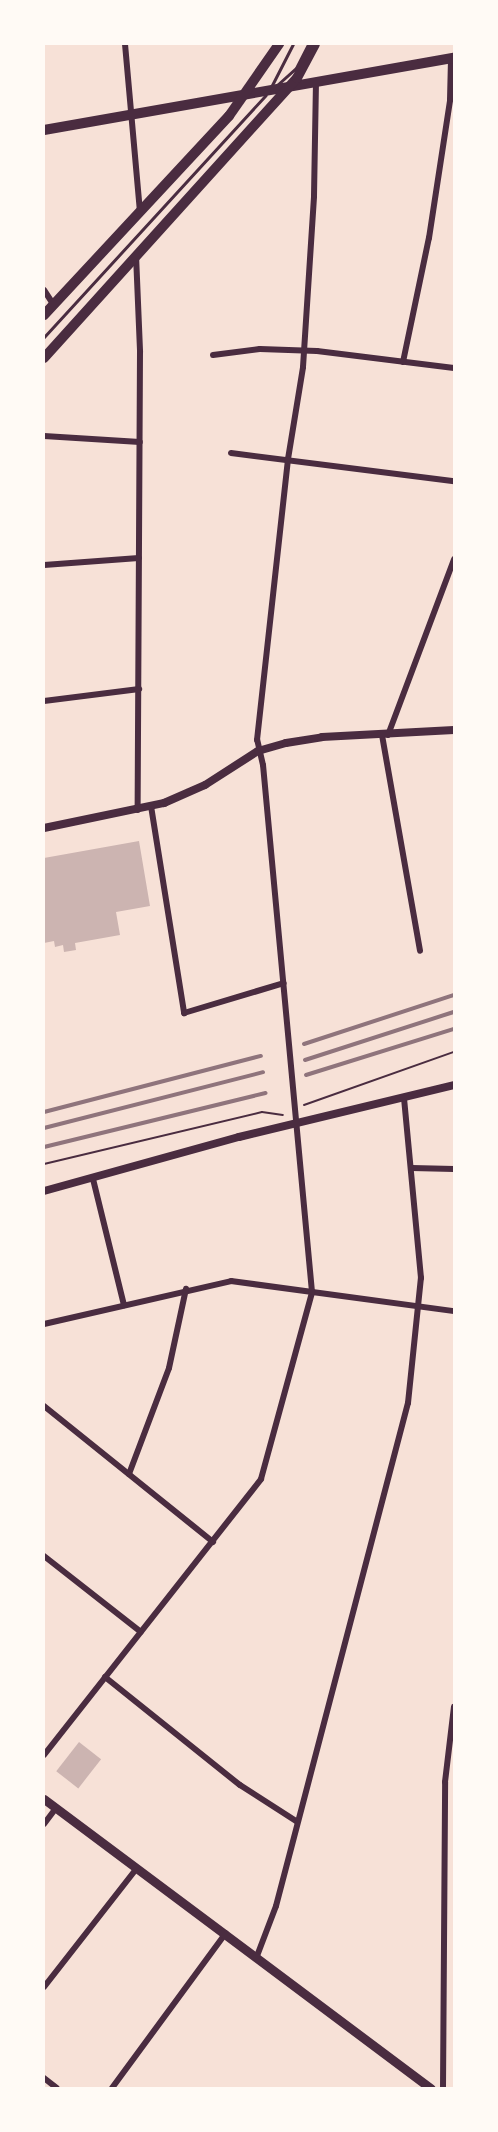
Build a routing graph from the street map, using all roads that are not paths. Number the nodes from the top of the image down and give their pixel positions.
1 (125, 44) edge
2 (279, 44) edge
3 (293, 44) edge
4 (308, 44) edge
5 (315, 44) edge
6 (453, 58) edge
7 (316, 82) junction
8 (287, 88) junction
9 (269, 91) junction
10 (244, 96) junction
11 (132, 115) junction
12 (44, 130) edge
13 (140, 211) junction
14 (136, 253) junction
15 (44, 290) edge
16 (53, 304) junction
17 (44, 315) edge
18 (44, 337) edge
19 (304, 352) junction
20 (213, 355) dead end
21 (44, 358) edge
22 (403, 362) junction
23 (454, 368) edge
24 (44, 436) edge
25 (140, 442) junction
26 (231, 453) dead end
27 (288, 459) junction
28 (454, 481) edge
29 (139, 558) junction
30 (454, 559) edge
31 (44, 565) edge
32 (139, 689) junction
33 (44, 701) edge
34 (454, 730) edge
35 (385, 735) junction
36 (258, 751) junction
37 (151, 806) junction
38 (138, 810) junction
39 (44, 828) edge
40 (420, 951) dead end
41 (284, 983) junction
42 (454, 1085) edge
43 (404, 1098) junction
44 (298, 1123) junction
45 (412, 1168) junction
46 (454, 1169) edge
47 (93, 1179) junction
48 (44, 1191) edge
49 (186, 1289) junction
50 (312, 1292) junction
51 (124, 1305) junction
52 (421, 1306) junction
53 (454, 1311) edge
54 (44, 1324) edge
55 (44, 1406) edge
56 (129, 1474) junction
57 (213, 1542) junction
58 (44, 1556) edge
59 (141, 1632) junction
60 (105, 1677) junction
61 (454, 1707) edge
62 (44, 1755) edge
63 (44, 1799) edge
64 (56, 1808) junction
65 (296, 1821) junction
66 (44, 1824) edge
67 (137, 1868) junction
68 (226, 1933) junction
69 (257, 1956) junction
70 (44, 1987) edge
71 (44, 2078) edge
72 (57, 2088) edge
73 (112, 2088) edge
74 (431, 2088) edge
75 (443, 2088) edge

1 - 11 street
2 - 10 main road
3 - 9 lane
4 - 9 lane
5 - 8 main road
6 - 7 main road
6 - 22 street
7 - 8 main road
7 - 19 street
8 - 9 main road
8 - 14 main road
9 - 10 main road
9 - 18 lane
10 - 11 main road
10 - 13 main road
11 - 12 main road
11 - 13 street
13 - 16 main road
14 - 21 main road
14 - 25 street
15 - 16 street
16 - 17 main road
19 - 20 street
19 - 22 street
19 - 27 street
22 - 23 street
24 - 25 street
25 - 29 street
26 - 27 street
27 - 28 street
27 - 36 street
29 - 31 street
29 - 32 street
30 - 35 street
32 - 33 street
32 - 38 street
34 - 35 street
35 - 36 street
35 - 40 street
36 - 37 street
36 - 41 street
37 - 38 street
37 - 41 street
38 - 39 street
41 - 44 street
42 - 43 street
43 - 44 street
43 - 45 street
44 - 47 street
44 - 50 street
45 - 46 street
45 - 52 street
47 - 48 street
47 - 51 street
49 - 50 street
49 - 51 street
49 - 56 street
50 - 52 street
50 - 57 street
51 - 54 street
52 - 53 street
52 - 65 street
55 - 56 street
56 - 57 street
57 - 59 street
58 - 59 street
59 - 60 street
60 - 62 street
60 - 65 street
61 - 75 street
63 - 64 main road
64 - 66 street
64 - 67 main road
65 - 69 street
67 - 68 main road
67 - 70 street
68 - 69 main road
68 - 73 street
69 - 74 main road
71 - 72 street

